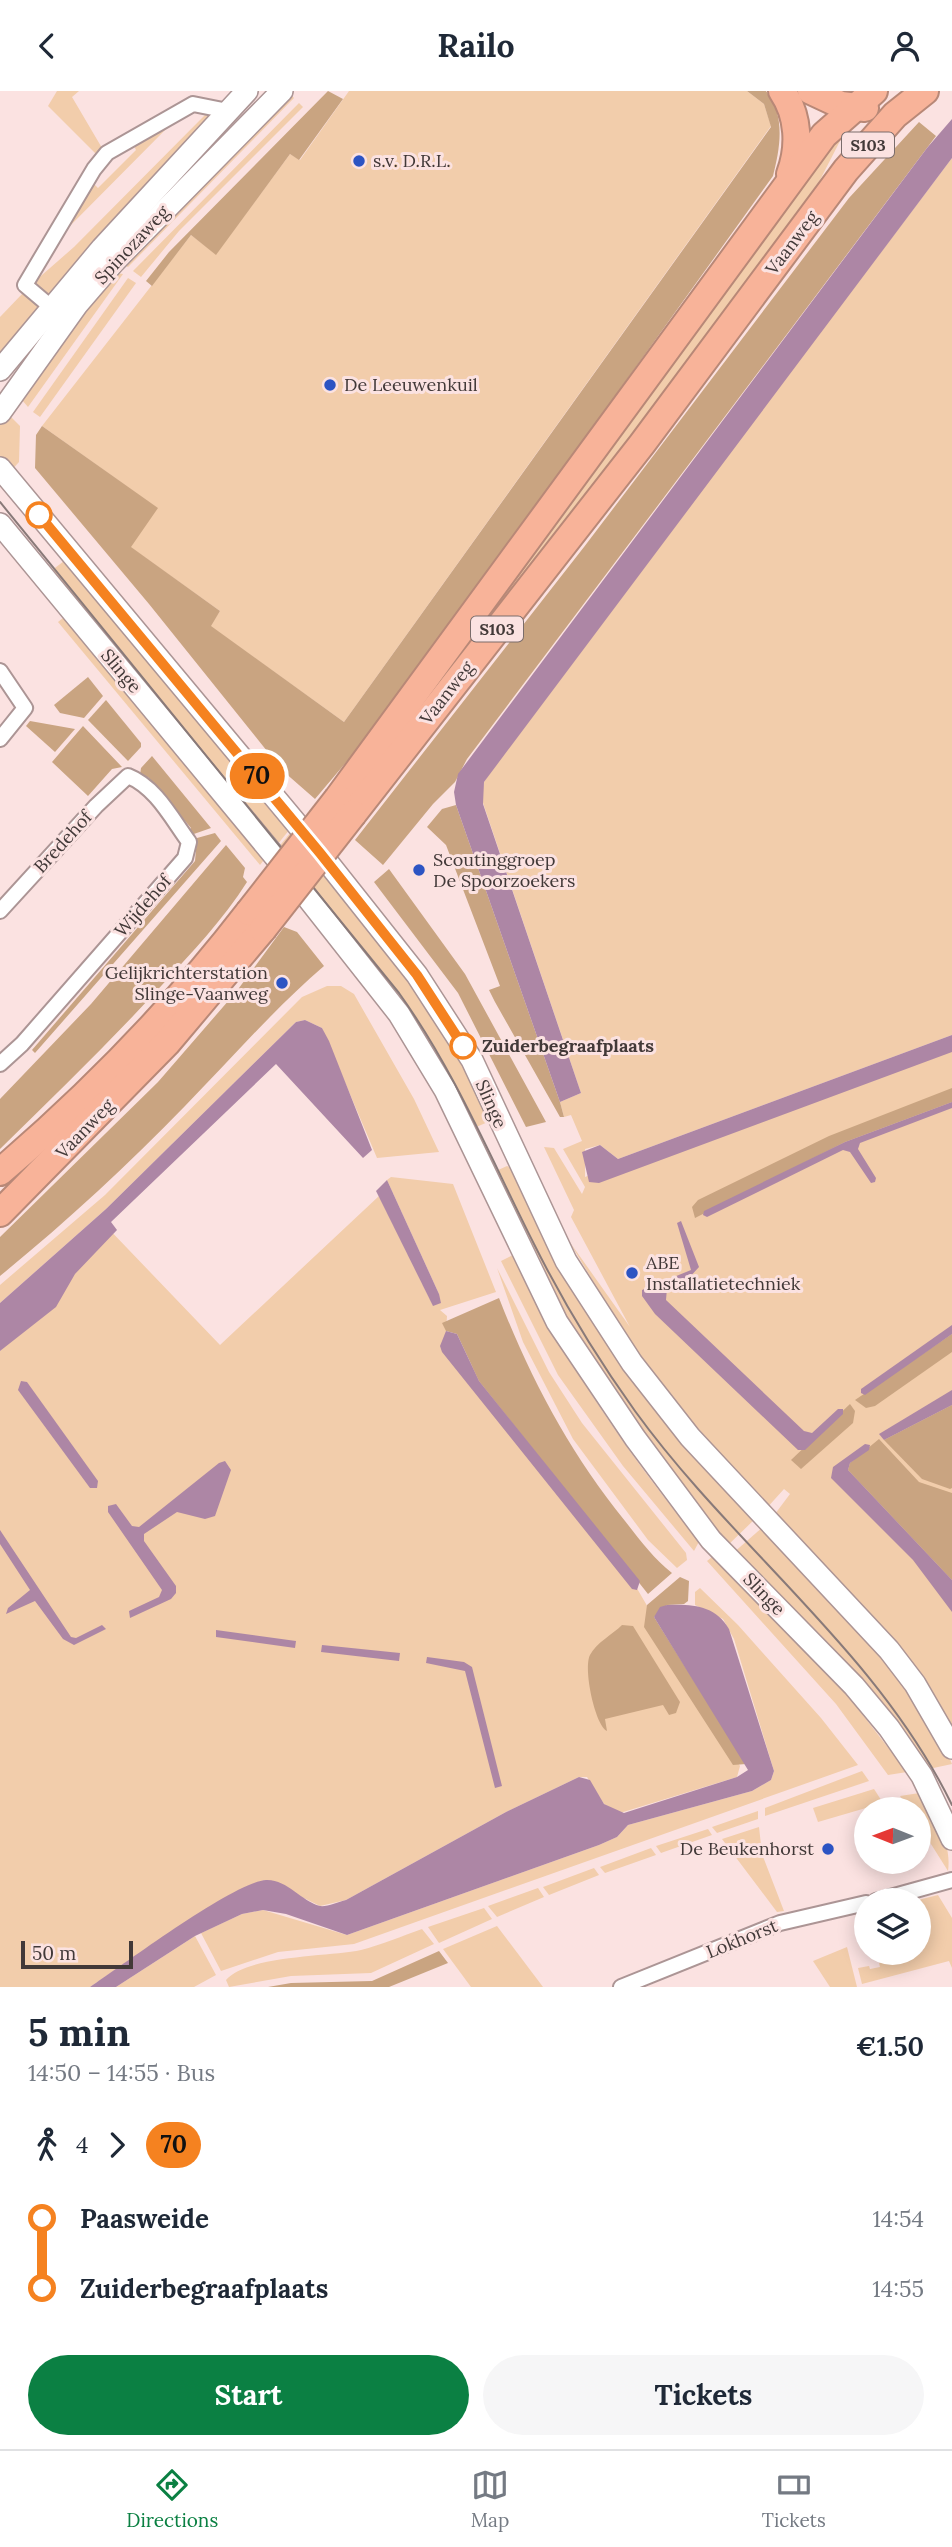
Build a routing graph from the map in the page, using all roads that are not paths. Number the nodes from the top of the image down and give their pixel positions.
1 (247, 91) edge
2 (282, 91) edge
3 (782, 91) edge
4 (811, 91) edge
5 (874, 91) edge
6 (922, 93) edge
7 (848, 100) edge
8 (228, 111) junction
9 (784, 188) junction
10 (824, 200) junction
11 (51, 307) junction
12 (0, 370) edge
13 (0, 413) edge
14 (0, 468) edge
15 (0, 524) edge
16 (0, 671) edge
17 (0, 739) edge
18 (128, 776) joint
19 (345, 806) junction
20 (0, 911) edge
21 (256, 920) junction
22 (0, 1064) edge
23 (511, 1149) junction
24 (479, 1162) junction
25 (0, 1172) edge
26 (0, 1213) edge
27 (952, 1748) edge
28 (952, 1839) edge
29 (952, 1880) edge
30 (923, 1888) edge
31 (854, 1906) edge
32 (621, 1987) edge

1 - 8 main road, Spinozaweg
2 - 13 main road, Spinozaweg
3 - 9 highway
4 - 7 highway
5 - 7 highway, Vaanweg / S103
6 - 7 highway
6 - 10 highway, Vaanweg / S103
7 - 9 highway, Vaanweg / S103
7 - 10 highway
8 - 11 main road, Spinozaweg
8 - 11 street
9 - 19 highway, Vaanweg / S103
10 - 19 highway, Vaanweg / S103
11 - 12 main road, Spinozaweg
14 - 23 main road, Slinge
15 - 24 main road, Slinge
16 - 17 street
18 - 20 street, Bredehof
18 - 22 street, Wijdehof
19 - 21 highway, Vaanweg / S103, bridge
21 - 25 highway, Vaanweg / S103
21 - 26 highway, Vaanweg / S103
23 - 24 main road, Slinge
23 - 27 main road, Slinge
24 - 28 main road, Slinge
29 - 30 street
31 - 32 street, Lokhorst

